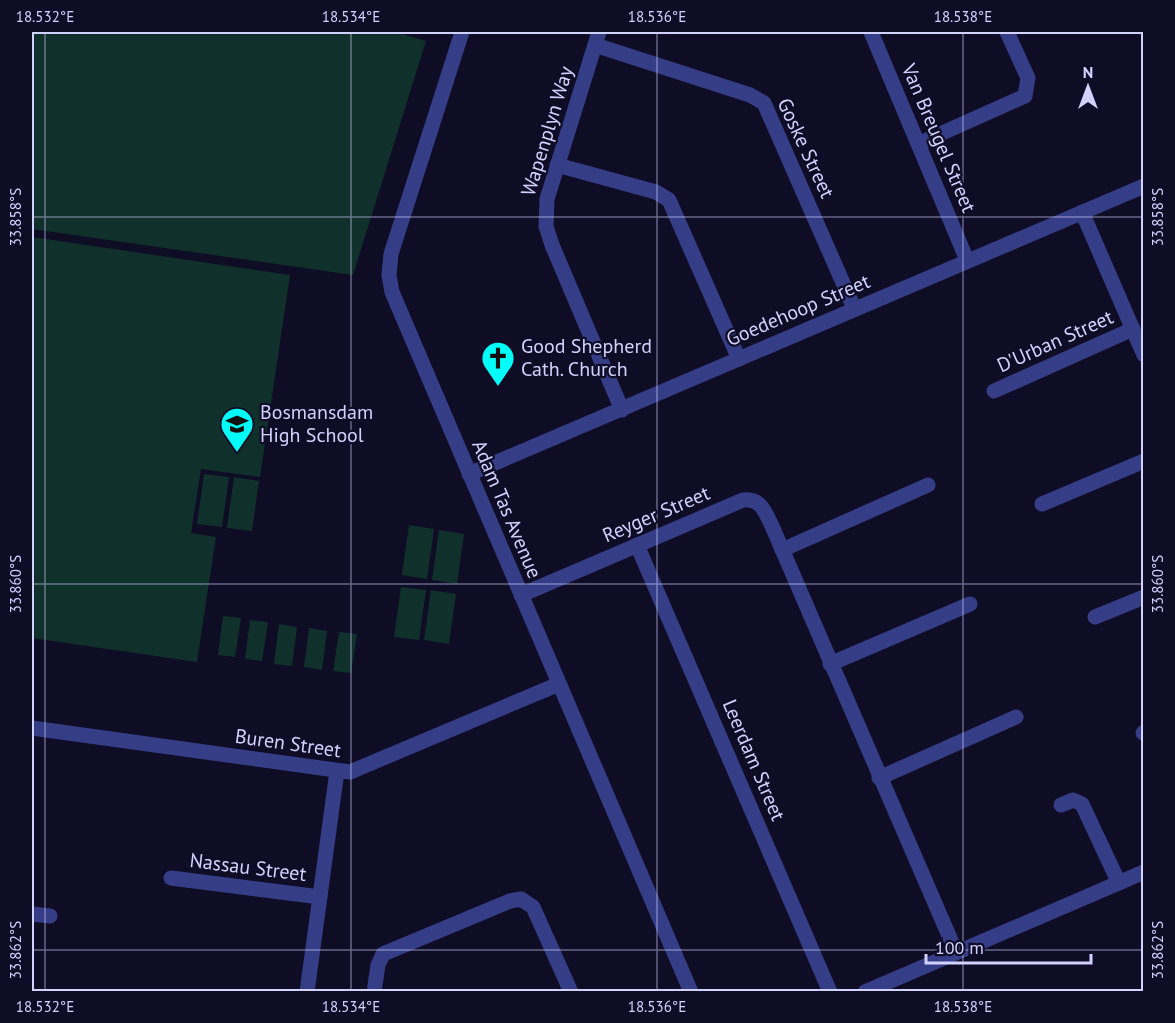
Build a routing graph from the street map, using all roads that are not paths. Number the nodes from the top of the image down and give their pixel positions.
1 (462, 32) edge
2 (871, 32) edge
3 (1007, 32) edge
4 (597, 38) edge
5 (920, 143) junction
6 (557, 165) junction
7 (1143, 186) edge
8 (1082, 212) junction
9 (967, 260) junction
10 (854, 308) junction
11 (1133, 329) junction
12 (1143, 355) edge
13 (739, 358) junction
14 (993, 391) dead end
15 (622, 410) junction
16 (1143, 461) edge
17 (469, 474) junction
18 (928, 485) dead end
19 (1042, 504) dead end
20 (637, 545) junction
21 (782, 550) junction
22 (521, 595) junction
23 (1143, 597) edge
24 (970, 604) dead end
25 (1095, 617) dead end
26 (830, 664) junction
27 (559, 684) junction
28 (1016, 717) dead end
29 (32, 728) edge
30 (337, 771) junction
31 (879, 778) junction
32 (1061, 805) dead end
33 (1143, 872) edge
34 (171, 878) dead end
35 (1119, 883) junction
36 (320, 897) junction
37 (32, 914) edge
38 (50, 916) dead end
39 (956, 952) junction
40 (307, 992) edge
41 (374, 992) edge
42 (571, 992) edge
43 (691, 992) edge
44 (830, 992) edge
45 (866, 992) edge

1 - 17 street, Adam Tas Avenue
2 - 5 street, Van Breugel Street
3 - 5 street
4 - 6 street, Wapenplyn Way
4 - 10 street, Goske Street
5 - 9 street, Van Breugel Street
6 - 13 street
6 - 15 street, Wapenplyn Way
7 - 8 street, Goedehoop Street
8 - 9 street, Goedehoop Street
8 - 11 street, D'Urban Street
9 - 10 street, Goedehoop Street
10 - 13 street, Goedehoop Street
11 - 12 street, D'Urban Street
11 - 14 street, D'Urban Street
13 - 15 street, Goedehoop Street
15 - 17 street, Goedehoop Street
16 - 19 street
17 - 22 street, Adam Tas Avenue
18 - 21 street
20 - 21 street, Reyger Street
20 - 22 street, Reyger Street
20 - 44 street, Leerdam Street
21 - 26 street, Reyger Street
22 - 27 street, Adam Tas Avenue
23 - 25 street
24 - 26 street
26 - 31 street, Reyger Street
27 - 30 street, Buren Street
27 - 43 street, Adam Tas Avenue
28 - 31 street
29 - 30 street, Buren Street
30 - 36 street, Nassau Street
31 - 39 street, Reyger Street
32 - 35 street
33 - 35 street
34 - 36 street, Nassau Street
35 - 39 street
36 - 40 street, Nassau Street
37 - 38 street
39 - 45 street
41 - 42 street

